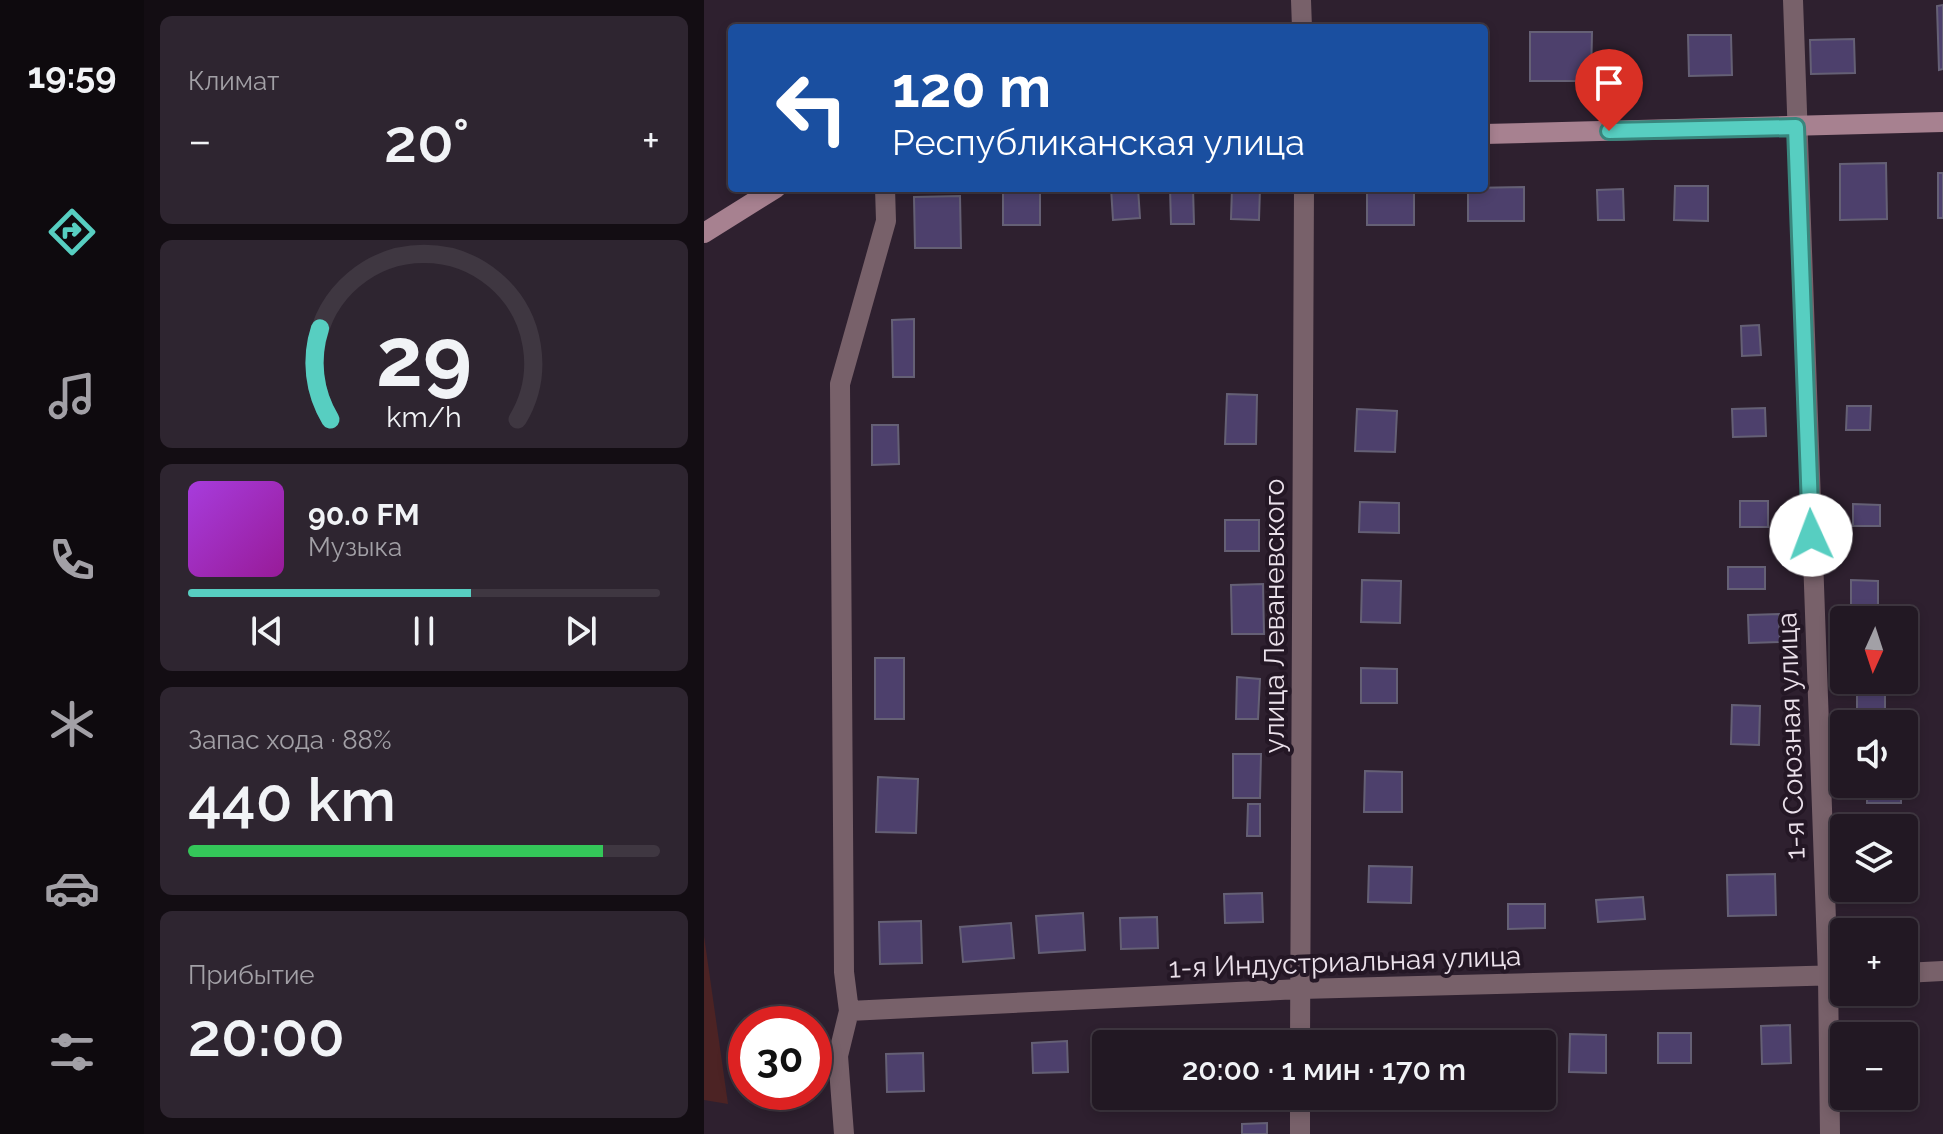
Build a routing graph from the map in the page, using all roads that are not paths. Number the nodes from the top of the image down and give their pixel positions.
1 (1301, 0) edge
2 (1793, 0) edge
3 (1302, 24) edge
4 (1943, 122) edge
5 (1796, 127) junction
6 (1488, 134) edge
7 (770, 192) edge
8 (885, 192) edge
9 (1304, 192) edge
10 (704, 233) edge
11 (1833, 918) edge
12 (1943, 971) edge
13 (1918, 972) edge
14 (1830, 975) edge
15 (1300, 989) junction
16 (1835, 1006) edge
17 (849, 1011) junction
18 (1300, 1030) edge
19 (1300, 1110) edge
20 (844, 1134) edge
21 (1300, 1134) edge
22 (1830, 1134) edge

1 - 3 street
2 - 5 street, 1-я Союзная улица
4 - 5 street
5 - 6 street
5 - 11 street, 1-я Союзная улица
7 - 10 street
8 - 17 street
9 - 15 street, улица Леваневского
12 - 13 street
14 - 15 street, 1-я Индустриальная улица
15 - 17 street, 1-я Индустриальная улица
15 - 18 street, улица Леваневского
16 - 22 street, 1-я Союзная улица
17 - 20 street
19 - 21 street

